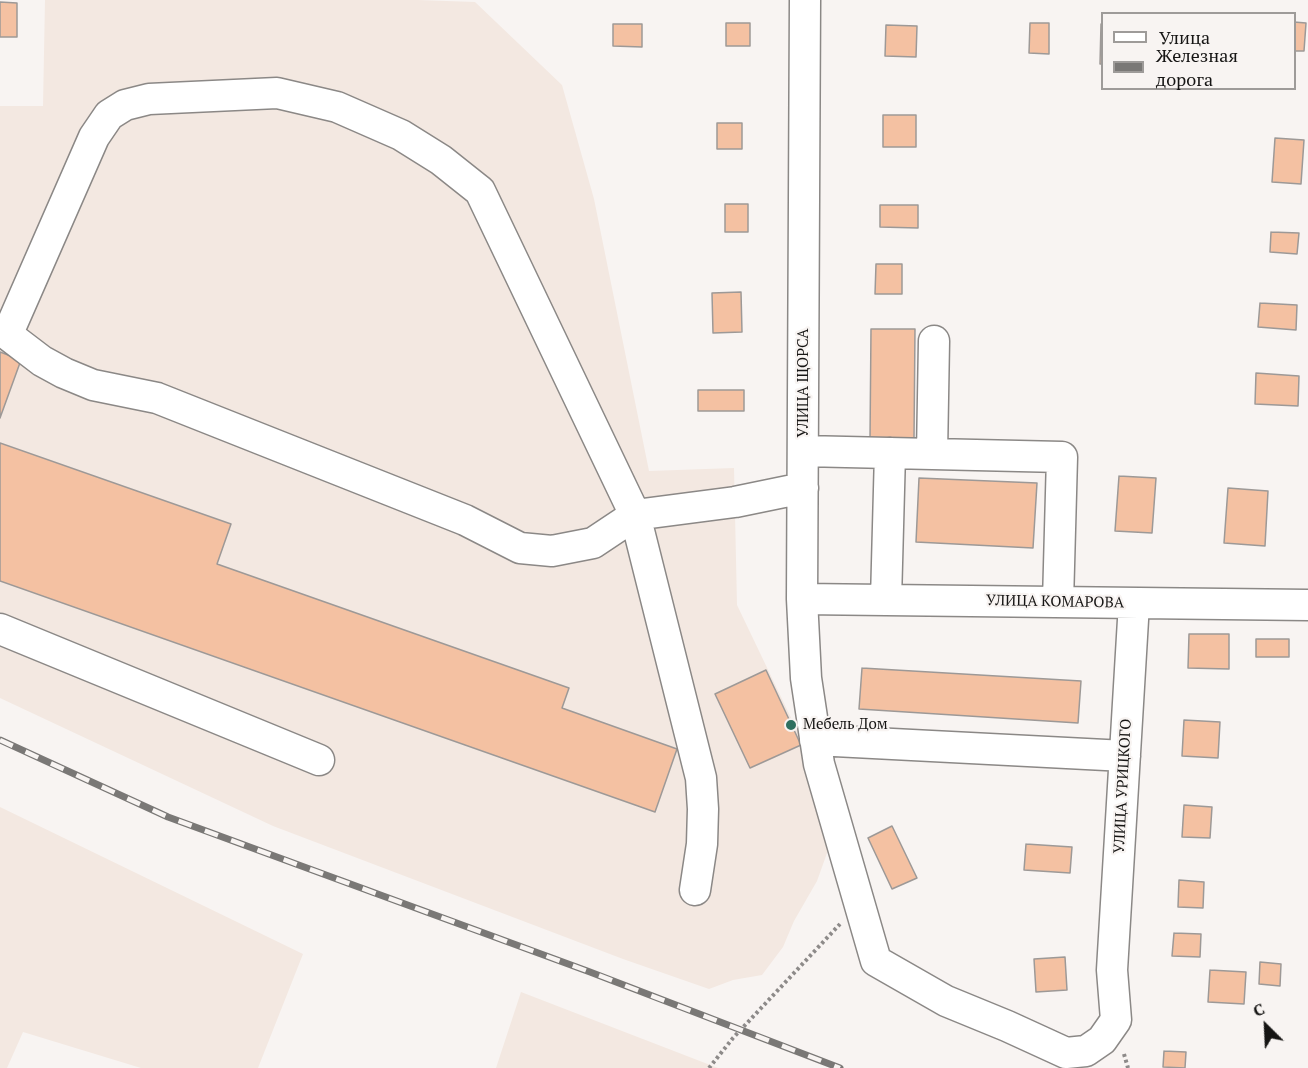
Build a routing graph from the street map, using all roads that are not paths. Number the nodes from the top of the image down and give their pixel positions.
1 (805, 0) edge
2 (4, 331) edge
3 (933, 341) dead end
4 (803, 451) junction
5 (890, 453) junction
6 (932, 454) junction
7 (803, 488) junction
8 (635, 515) junction
9 (802, 599) junction
10 (886, 600) junction
11 (1058, 602) junction
12 (1134, 603) junction
13 (1308, 604) edge
14 (0, 629) edge
15 (817, 752) junction
16 (1125, 756) junction
17 (319, 759) dead end
18 (695, 890) dead end
19 (859, 904) joint

1 - 4 street, УЛИЦА ЩОРСА
2 - 8 street
2 - 8 street
3 - 6 street
4 - 5 street
4 - 7 street, УЛИЦА ЩОРСА
5 - 6 street
5 - 10 street
6 - 11 street
7 - 8 street
7 - 9 street, УЛИЦА ЩОРСА
8 - 18 street
9 - 10 street, УЛИЦА КОМАРОВА
9 - 15 street, УЛИЦА ЩОРСА
10 - 11 street, УЛИЦА КОМАРОВА
11 - 12 street, УЛИЦА КОМАРОВА
12 - 13 street, УЛИЦА КОМАРОВА
12 - 16 street, УЛИЦА УРИЦКОГО
14 - 17 street
15 - 16 street
15 - 19 street, УЛИЦА ЩОРСА
16 - 19 street, УЛИЦА УРИЦКОГО

